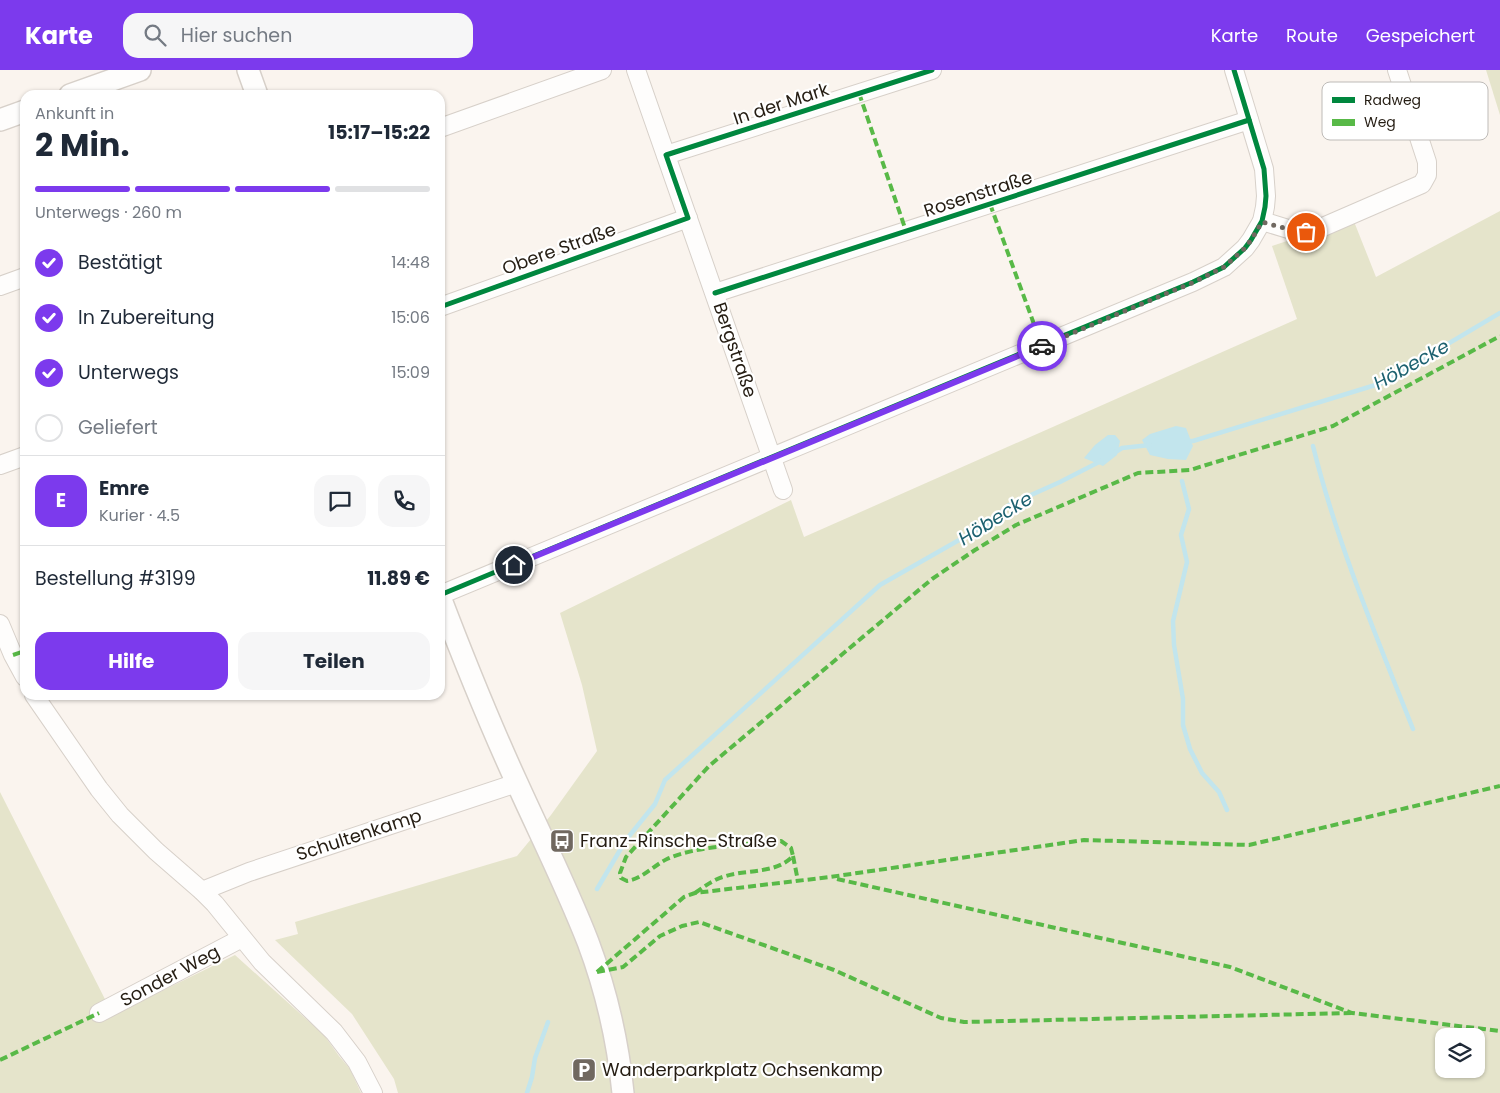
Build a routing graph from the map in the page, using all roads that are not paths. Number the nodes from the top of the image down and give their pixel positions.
1 (140, 70) edge
2 (248, 70) edge
3 (602, 70) edge
4 (636, 70) edge
5 (932, 70) edge
6 (1234, 70) edge
7 (1398, 70) edge
8 (1402, 82) edge
9 (84, 90) edge
10 (255, 90) edge
11 (20, 113) edge
12 (0, 120) edge
13 (1249, 120) junction
14 (445, 126) edge
15 (1420, 140) edge
16 (666, 155) junction
17 (688, 218) junction
18 (1262, 222) junction
19 (20, 279) edge
20 (0, 286) edge
21 (715, 293) junction
22 (445, 305) edge
23 (20, 458) edge
24 (772, 458) junction
25 (0, 465) edge
26 (783, 490) dead end
27 (445, 594) edge
28 (445, 609) edge
29 (0, 624) edge
30 (20, 668) edge
31 (37, 700) edge
32 (516, 783) junction
33 (202, 891) junction
34 (242, 938) junction
35 (99, 1013) dead end
36 (374, 1093) edge
37 (624, 1093) edge

1 - 9 street
2 - 10 street
3 - 14 street
4 - 16 street, Bergstraße
5 - 16 street, In der Mark
6 - 13 street
7 - 8 street
11 - 12 street
13 - 18 street
13 - 21 street, Rosenstraße
15 - 18 street
16 - 17 street, Bergstraße
17 - 21 street, Bergstraße
17 - 22 street, Obere Straße
18 - 24 street
19 - 20 street
21 - 24 street, Bergstraße
23 - 25 street
24 - 26 street, Bergstraße
24 - 27 street
28 - 32 street
29 - 30 street
31 - 33 street
32 - 33 street, Schultenkamp
32 - 37 street
33 - 34 street
34 - 35 street, Sonder Weg
34 - 36 street

